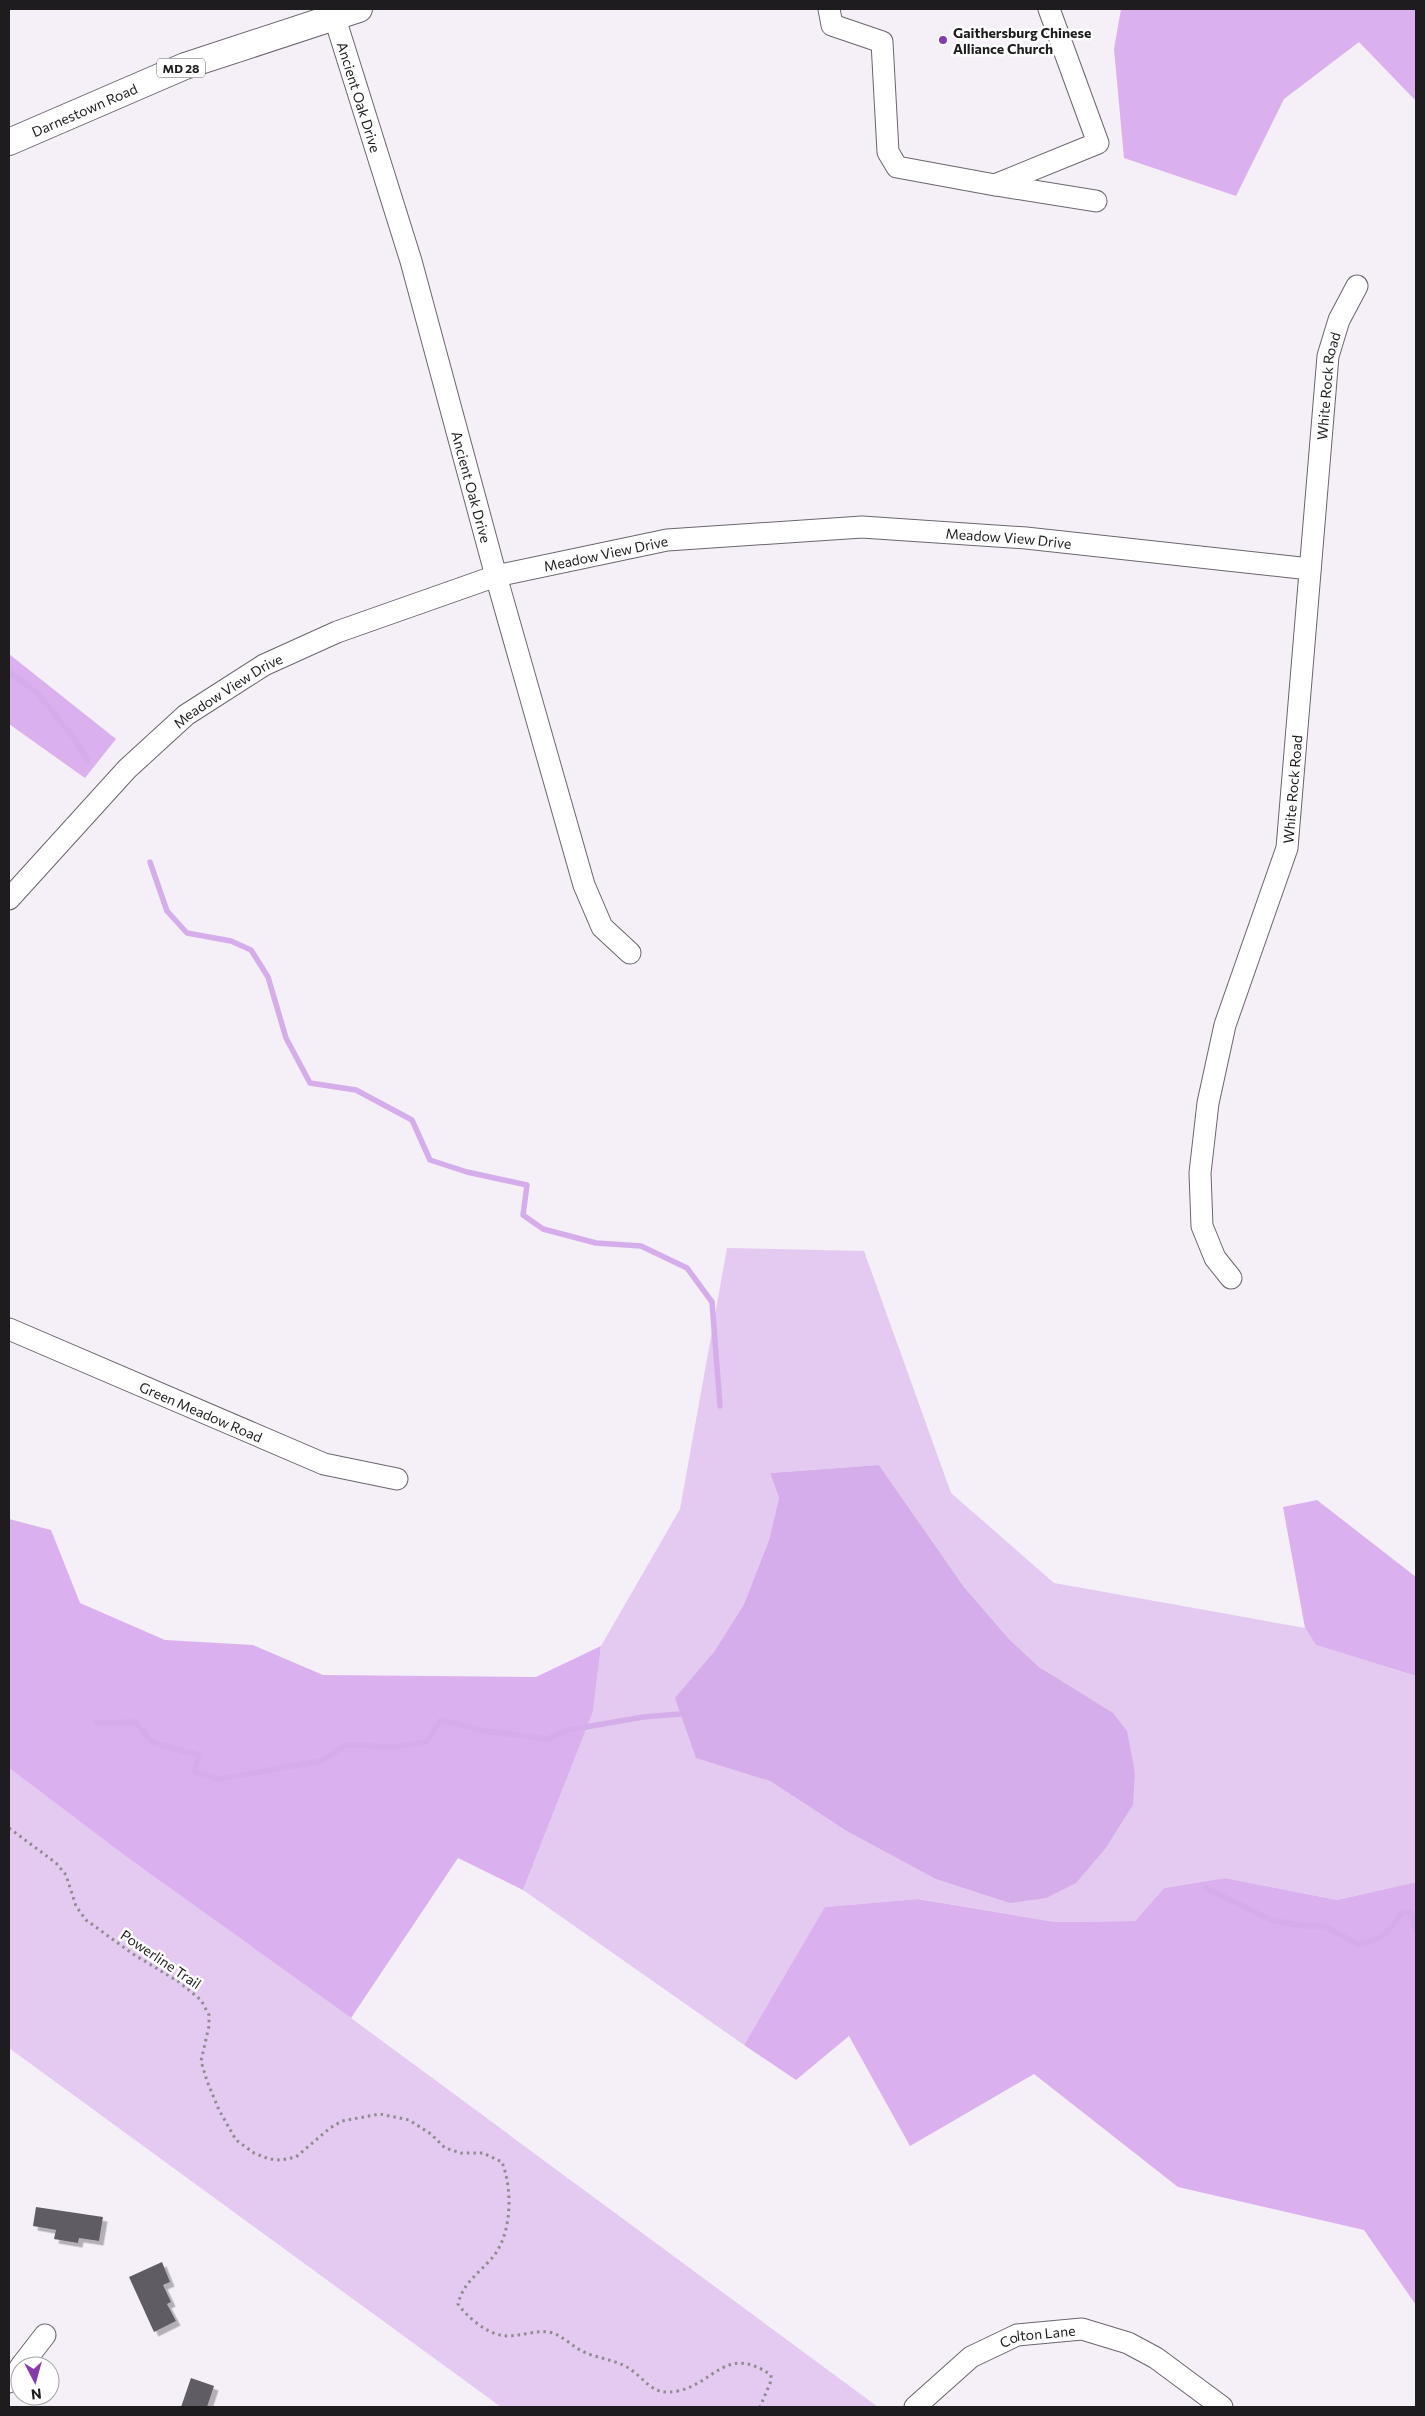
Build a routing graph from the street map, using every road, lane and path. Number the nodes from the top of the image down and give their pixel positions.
1 (359, 9) edge
2 (830, 9) edge
3 (1049, 9) edge
4 (333, 12) edge
5 (9, 142) edge
6 (995, 185) junction
7 (1096, 201) dead end
8 (1357, 286) dead end
9 (1310, 569) junction
10 (496, 576) junction
11 (9, 899) edge
12 (630, 953) dead end
13 (1231, 1278) dead end
14 (9, 1329) edge
15 (397, 1479) dead end
16 (9, 1828) edge
17 (45, 2335) dead end
18 (29, 2356) edge
19 (760, 2407) edge
20 (915, 2407) edge
21 (1222, 2407) edge

1 - 4 main road, Darnestown Road / MD 28
2 - 6 street
3 - 6 street
4 - 5 main road, Darnestown Road / MD 28
4 - 10 street, Ancient Oak Drive
6 - 7 street
8 - 9 street, White Rock Road
9 - 10 street, Meadow View Drive
9 - 13 street, White Rock Road
10 - 11 street, Meadow View Drive
10 - 12 street, Ancient Oak Drive
14 - 15 street, Green Meadow Road
16 - 19 path, Powerline Trail
17 - 18 street
20 - 21 street, Colton Lane

